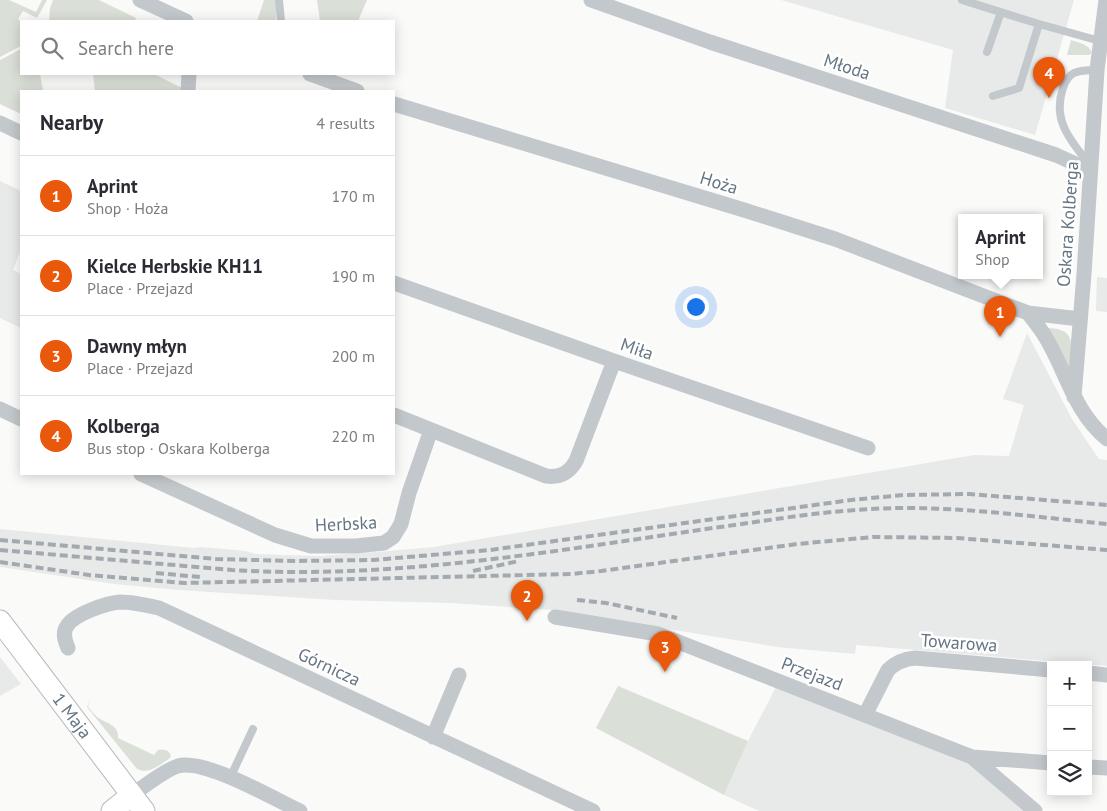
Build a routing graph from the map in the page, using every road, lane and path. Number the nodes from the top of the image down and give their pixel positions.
1 (140, 0) edge
2 (279, 0) edge
3 (591, 0) edge
4 (962, 0) edge
5 (1106, 0) edge
6 (1001, 12) junction
7 (184, 20) edge
8 (281, 20) edge
9 (1039, 24) junction
10 (1100, 41) junction
11 (987, 52) dead end
12 (1097, 70) junction
13 (189, 75) edge
14 (313, 75) edge
15 (188, 90) edge
16 (354, 90) edge
17 (993, 96) dead end
18 (395, 104) edge
19 (0, 123) edge
20 (20, 133) edge
21 (1091, 166) junction
22 (395, 283) edge
23 (1028, 313) junction
24 (1080, 318) junction
25 (614, 361) junction
26 (1074, 397) junction
27 (0, 409) edge
28 (395, 415) edge
29 (20, 419) edge
30 (431, 430) junction
31 (1107, 439) edge
32 (868, 448) dead end
33 (143, 475) edge
34 (555, 617) dead end
35 (0, 621) edge
36 (68, 648) dead end
37 (1047, 670) edge
38 (1092, 673) edge
39 (1107, 674) edge
40 (459, 675) dead end
41 (865, 715) junction
42 (253, 729) dead end
43 (433, 737) junction
44 (972, 757) junction
45 (1047, 763) edge
46 (1092, 767) edge
47 (1107, 768) edge
48 (230, 778) junction
49 (138, 803) edge
50 (112, 811) edge
51 (300, 811) edge
52 (593, 811) edge
53 (1035, 811) edge

1 - 7 street
2 - 8 lane
3 - 21 street, Młoda
4 - 6 lane
5 - 10 street, Oskara Kolberga
6 - 9 lane
6 - 11 lane
9 - 10 lane
9 - 17 lane
10 - 12 street, Oskara Kolberga
12 - 21 street, Oskara Kolberga
12 - 21 lane
13 - 15 street
14 - 16 street
18 - 23 street, Hoża
19 - 20 street
21 - 24 street, Oskara Kolberga
22 - 25 street, Miła
23 - 24 street, Hoża
23 - 26 street
24 - 26 street, Oskara Kolberga
25 - 30 street
25 - 32 street, Miła
26 - 31 street
27 - 29 street
28 - 30 street
30 - 33 street, Herbska
34 - 41 street, Przejazd
35 - 49 street, 1 Maja
36 - 43 street, Górnicza
37 - 41 street, Towarowa
38 - 39 street
40 - 43 street
41 - 44 street, Przejazd
42 - 48 lane
43 - 52 street, Górnicza
44 - 45 street
44 - 53 street, Przejazd
46 - 47 street
48 - 49 street
48 - 51 street
49 - 50 street

